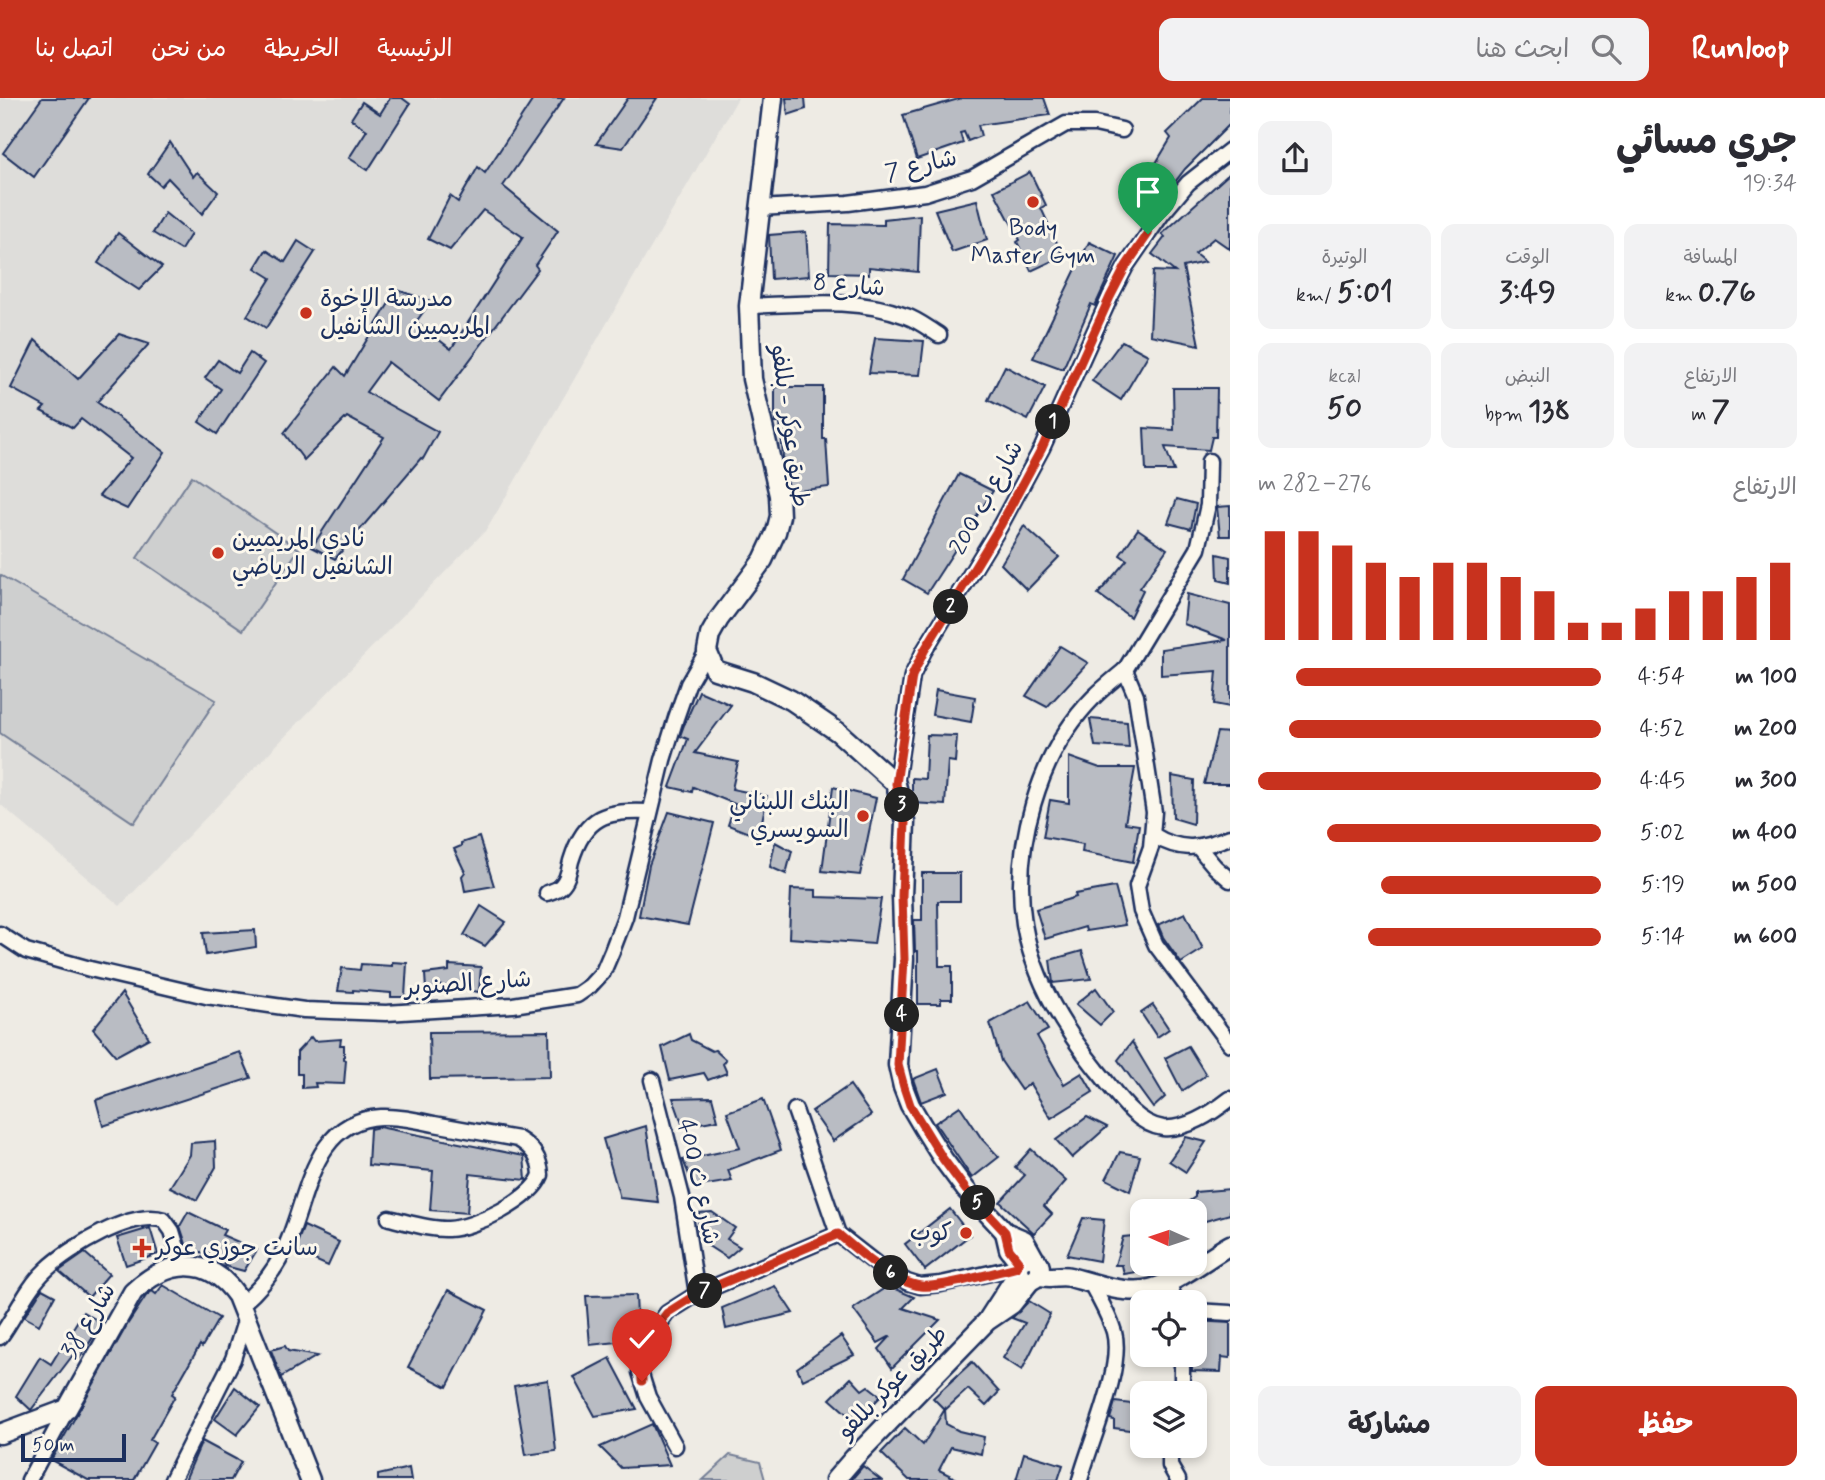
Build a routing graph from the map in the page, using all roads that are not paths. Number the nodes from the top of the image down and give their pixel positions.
1 (773, 98) edge
2 (1122, 130) dead end
3 (1230, 150) edge
4 (759, 208) junction
5 (749, 306) junction
6 (939, 335) dead end
7 (1209, 461) dead end
8 (707, 650) junction
9 (1125, 670) junction
10 (896, 784) junction
11 (650, 812) junction
12 (1153, 835) junction
13 (1230, 837) edge
14 (1199, 848) junction
15 (1230, 880) edge
16 (547, 893) dead end
17 (0, 934) edge
18 (1230, 1044) edge
19 (652, 1080) dead end
20 (1230, 1099) edge
21 (795, 1110) dead end
22 (388, 1218) dead end
23 (838, 1234) junction
24 (1230, 1245) edge
25 (183, 1267) junction
26 (1028, 1269) junction
27 (1168, 1282) junction
28 (1091, 1283) junction
29 (1171, 1290) edge
30 (697, 1294) junction
31 (1207, 1311) edge
32 (1230, 1312) edge
33 (243, 1313) junction
34 (0, 1337) edge
35 (67, 1409) junction
36 (0, 1434) edge
37 (674, 1446) dead end
38 (1170, 1473) edge
39 (29, 1480) edge
40 (172, 1480) edge
41 (310, 1480) edge
42 (835, 1480) edge
43 (1080, 1480) edge
44 (1178, 1480) edge

1 - 4 street, طريق عوكر - بللفو
2 - 4 street, شارع 7
3 - 10 street, شارع ب 200
4 - 5 street, طريق عوكر - بللفو
5 - 6 street, شارع 8
5 - 8 street, طريق عوكر - بللفو
7 - 9 street
8 - 10 street
8 - 11 street, شارع الصنوبر
9 - 12 street
9 - 20 street
10 - 26 street
11 - 16 street
11 - 17 street, شارع الصنوبر
12 - 14 street
12 - 18 street
13 - 14 street
14 - 15 street
19 - 30 street, شارع ث 400
21 - 23 street
22 - 33 street
23 - 26 street
23 - 30 street
24 - 27 street
25 - 33 street
25 - 34 street
25 - 35 street, شارع 38
26 - 28 street
26 - 42 street, طريق عوكر بللفو
27 - 28 street
27 - 29 street
28 - 43 street
30 - 37 street
31 - 32 street
33 - 40 street
33 - 41 street
35 - 36 street
35 - 39 street
38 - 44 street

